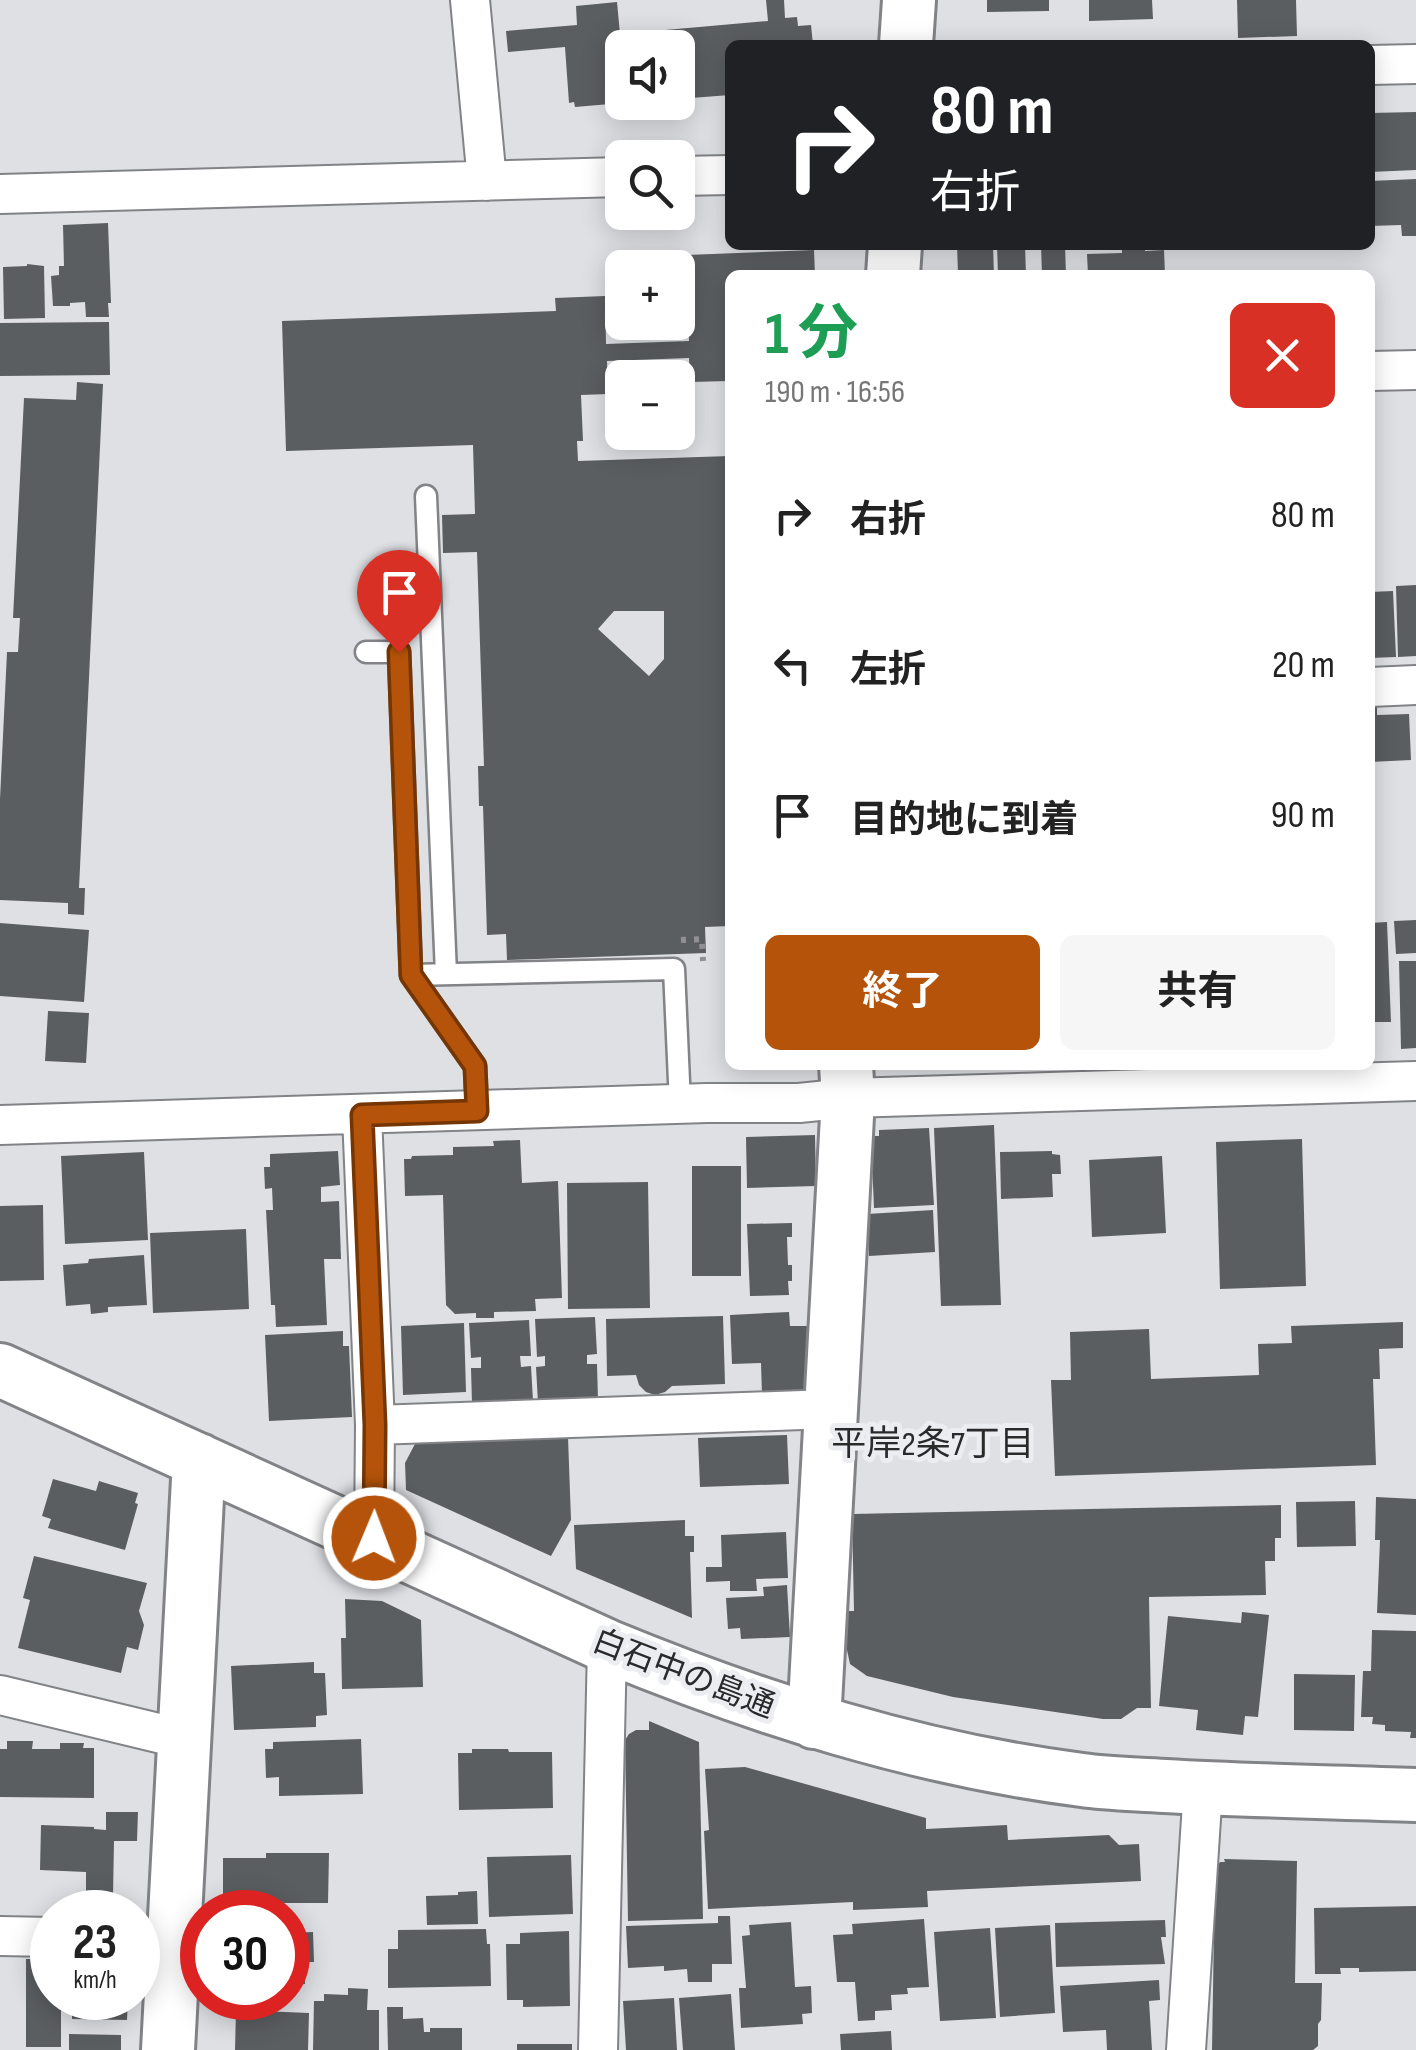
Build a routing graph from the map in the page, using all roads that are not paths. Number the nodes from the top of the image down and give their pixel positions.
1 (470, 0) edge
2 (909, 0) edge
3 (906, 40) edge
4 (1416, 64) edge
5 (1375, 66) edge
6 (725, 175) edge
7 (695, 176) edge
8 (605, 178) edge
9 (487, 181) junction
10 (0, 194) edge
11 (1416, 370) edge
12 (1375, 371) edge
13 (426, 496) dead end
14 (366, 652) dead end
15 (1416, 686) edge
16 (1375, 687) edge
17 (446, 974) junction
18 (411, 975) junction
19 (1416, 1081) edge
20 (847, 1082) edge
21 (680, 1104) junction
22 (477, 1111) junction
23 (362, 1115) junction
24 (0, 1125) edge
25 (0, 1370) edge
26 (830, 1409) junction
27 (375, 1425) junction
28 (199, 1460) junction
29 (374, 1538) junction
30 (607, 1646) junction
31 (0, 1695) edge
32 (814, 1722) junction
33 (183, 1739) junction
34 (1203, 1788) junction
35 (1416, 1795) edge
36 (160, 1909) edge
37 (0, 1936) edge
38 (30, 1937) edge
39 (160, 1976) edge
40 (168, 2050) edge
41 (598, 2050) edge
42 (1186, 2050) edge

1 - 9 street
2 - 3 street
4 - 5 street
6 - 7 street
8 - 9 street
9 - 10 street
11 - 12 street
13 - 17 lane
14 - 18 lane
15 - 16 street
17 - 18 lane
17 - 21 lane
18 - 22 lane
19 - 20 street
20 - 21 street
20 - 26 street
21 - 22 street
22 - 23 street
23 - 24 street
23 - 27 street
25 - 28 street, 白石中の島通
26 - 27 street
26 - 32 street
27 - 29 street
28 - 29 street, 白石中の島通
28 - 33 street
29 - 30 street, 白石中の島通
30 - 32 street, 白石中の島通
30 - 41 street
31 - 33 street
32 - 34 street, 白石中の島通
33 - 36 street
34 - 35 street, 白石中の島通
34 - 42 street
37 - 38 street
39 - 40 street

